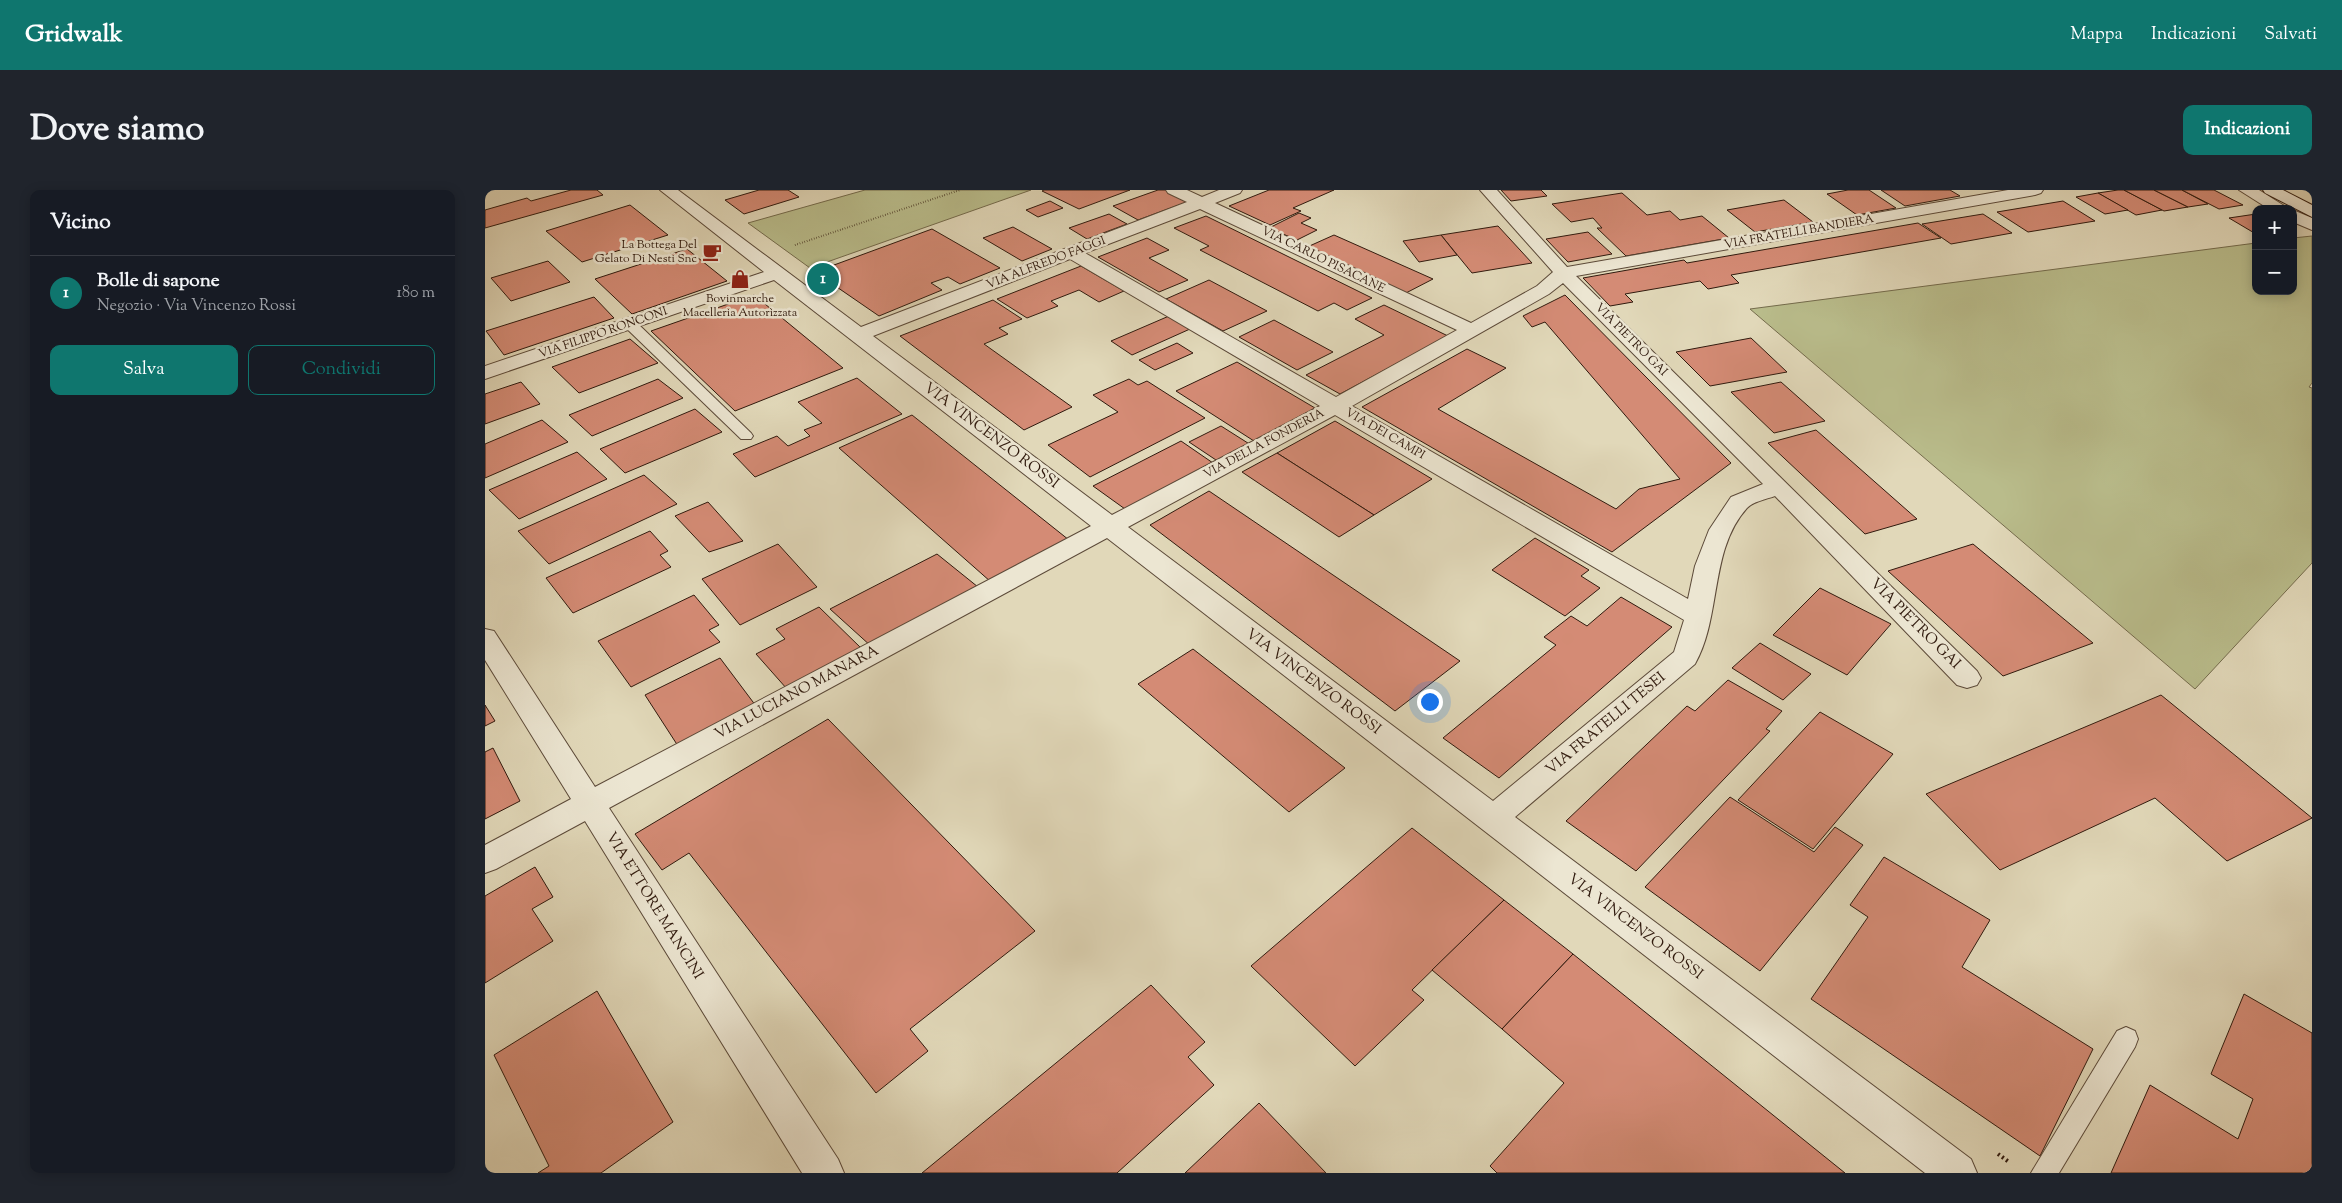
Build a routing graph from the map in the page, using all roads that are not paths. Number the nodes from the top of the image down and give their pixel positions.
1 (668, 190) edge
2 (1174, 190) edge
3 (1234, 190) edge
4 (1488, 190) edge
5 (2035, 190) edge
6 (2247, 190) edge
7 (2271, 190) edge
8 (2298, 190) edge
9 (2312, 197) edge
10 (1203, 202) junction
11 (2274, 205) edge
12 (2312, 212) edge
13 (2297, 217) edge
14 (2312, 226) edge
15 (1072, 253) junction
16 (778, 273) junction
17 (1563, 273) junction
18 (630, 324) junction
19 (1471, 330) junction
20 (858, 335) junction
21 (485, 373) edge
22 (1336, 406) junction
23 (746, 436) dead end
24 (1778, 486) junction
25 (1110, 527) junction
26 (1698, 616) junction
27 (485, 638) edge
28 (1967, 678) dead end
29 (589, 804) junction
30 (1493, 819) junction
31 (485, 860) edge
32 (2126, 1040) dead end
33 (824, 1173) edge
34 (1957, 1173) edge
35 (2044, 1173) edge

1 - 16 street, VIA VINCENZO ROSSI
2 - 10 street, VIA CARLO PISACANE
3 - 10 street, VIA ALFREDO FAGGI
4 - 17 street, VIA PIETRO GAI
5 - 17 street, VIA FRATELLI BANDIERA
6 - 11 street
7 - 12 street
8 - 9 street
10 - 15 street, VIA ALFREDO FAGGI
10 - 19 street, VIA CARLO PISACANE
13 - 14 street
15 - 20 street, VIA ALFREDO FAGGI
15 - 22 street, VIA DEI CAMPI
16 - 18 street, VIA FILIPPO RONCONI
16 - 20 street, VIA VINCENZO ROSSI
17 - 19 street, VIA DELLA FONDERIA
17 - 24 street, VIA PIETRO GAI
18 - 21 street, VIA FILIPPO RONCONI
18 - 23 lane
19 - 22 street, VIA DELLA FONDERIA
20 - 25 street, VIA VINCENZO ROSSI
22 - 25 street, VIA DELLA FONDERIA
22 - 26 street, VIA DEI CAMPI
24 - 26 street
24 - 28 street, VIA PIETRO GAI
25 - 29 street, VIA LUCIANO MANARA
25 - 30 street, VIA VINCENZO ROSSI
26 - 30 street, VIA FRATELLI TESEI
27 - 29 street, VIA ETTORE MANCINI
29 - 31 street, VIA LUCIANO MANARA
29 - 33 street, VIA ETTORE MANCINI
30 - 34 street, VIA VINCENZO ROSSI
32 - 35 lane

